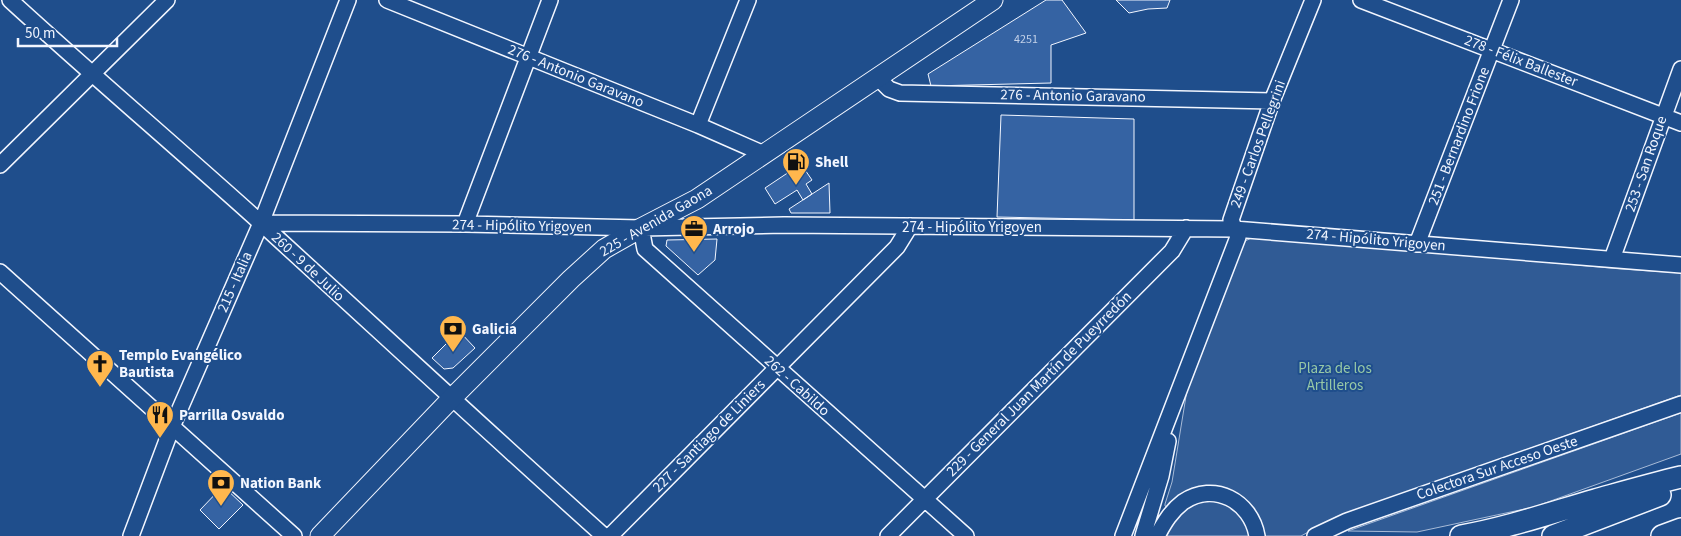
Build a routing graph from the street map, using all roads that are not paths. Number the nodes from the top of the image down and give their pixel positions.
1 (10, 0) edge
2 (167, 0) edge
3 (348, 0) edge
4 (387, 0) edge
5 (550, 0) edge
6 (748, 0) edge
7 (993, 0) edge
8 (1313, 0) edge
9 (1361, 0) edge
10 (1511, 0) edge
11 (1492, 50) junction
12 (527, 57) junction
13 (1681, 68) edge
14 (91, 74) junction
15 (878, 78) junction
16 (1272, 101) junction
17 (1662, 116) junction
18 (1681, 123) edge
19 (698, 124) junction
20 (764, 154) junction
21 (0, 165) edge
22 (261, 224) junction
23 (465, 224) junction
24 (910, 226) junction
25 (641, 228) junction
26 (1186, 228) junction
27 (1234, 229) junction
28 (1417, 244) junction
29 (1612, 260) junction
30 (1681, 265) edge
31 (0, 272) edge
32 (777, 368) junction
33 (451, 399) junction
34 (1176, 400) junction
35 (1681, 404) edge
36 (172, 428) junction
37 (1681, 477) edge
38 (1681, 486) edge
39 (925, 499) junction
40 (1681, 529) edge
41 (131, 536) edge
42 (294, 536) edge
43 (320, 536) edge
44 (604, 536) edge
45 (610, 536) edge
46 (888, 536) edge
47 (966, 536) edge
48 (1123, 536) edge
49 (1143, 536) edge
50 (1157, 536) edge
51 (1257, 536) edge
52 (1315, 536) edge
53 (1461, 536) edge
54 (1553, 536) edge
55 (1662, 536) edge

1 - 14 street, 260 - 9 de Julio
2 - 14 street
3 - 22 street, 215 - Italia
4 - 12 street, 276 - Antonio Garavano
5 - 12 street
6 - 19 street
7 - 15 main road, 225 - Avenida Gaona
8 - 16 street, 249 - Carlos Pellegrini
9 - 11 street, 278 - Félix Ballester
10 - 11 street, 251 - Bernardino Frione
11 - 17 street, 278 - Félix Ballester
11 - 28 street, 251 - Bernardino Frione
12 - 19 street, 276 - Antonio Garavano
12 - 23 street
13 - 17 street, 253 - San Roque
14 - 21 street
14 - 22 street, 260 - 9 de Julio
15 - 16 street, 276 - Antonio Garavano
15 - 20 main road, 225 - Avenida Gaona
16 - 27 street, 249 - Carlos Pellegrini
17 - 18 street, 278 - Félix Ballester
17 - 29 street, 253 - San Roque
19 - 20 street, 276 - Antonio Garavano
20 - 25 main road, 225 - Avenida Gaona
22 - 23 street, 274 - Hipólito Yrigoyen
22 - 33 street, 260 - 9 de Julio
22 - 36 street, 215 - Italia
23 - 25 street, 274 - Hipólito Yrigoyen
24 - 25 street, 274 - Hipólito Yrigoyen
24 - 26 street, 274 - Hipólito Yrigoyen
24 - 32 street, 227 - Santiago de Liniers
25 - 32 street, 262 - Cabildo
25 - 33 main road, 225 - Avenida Gaona
26 - 27 street, 274 - Hipólito Yrigoyen
26 - 39 street, 229 - General Juan Martín de Pueyrredón
27 - 28 street, 274 - Hipólito Yrigoyen
27 - 34 street, 249 - Carlos Pellegrini
28 - 29 street, 274 - Hipólito Yrigoyen
29 - 30 street, 274 - Hipólito Yrigoyen
31 - 36 street
32 - 39 street, 262 - Cabildo
32 - 45 street, 227 - Santiago de Liniers
33 - 43 main road, 225 - Avenida Gaona
33 - 44 street, 260 - 9 de Julio
34 - 48 street, 249 - Carlos Pellegrini
34 - 49 street, 249 - Carlos Pellegrini
35 - 52 street, Colectora Sur Acceso Oeste
36 - 41 street, 215 - Italia
36 - 42 street
37 - 53 highway
38 - 54 highway
39 - 46 street, 229 - General Juan Martín de Pueyrredón
39 - 47 street, 262 - Cabildo
40 - 55 highway
50 - 51 street

